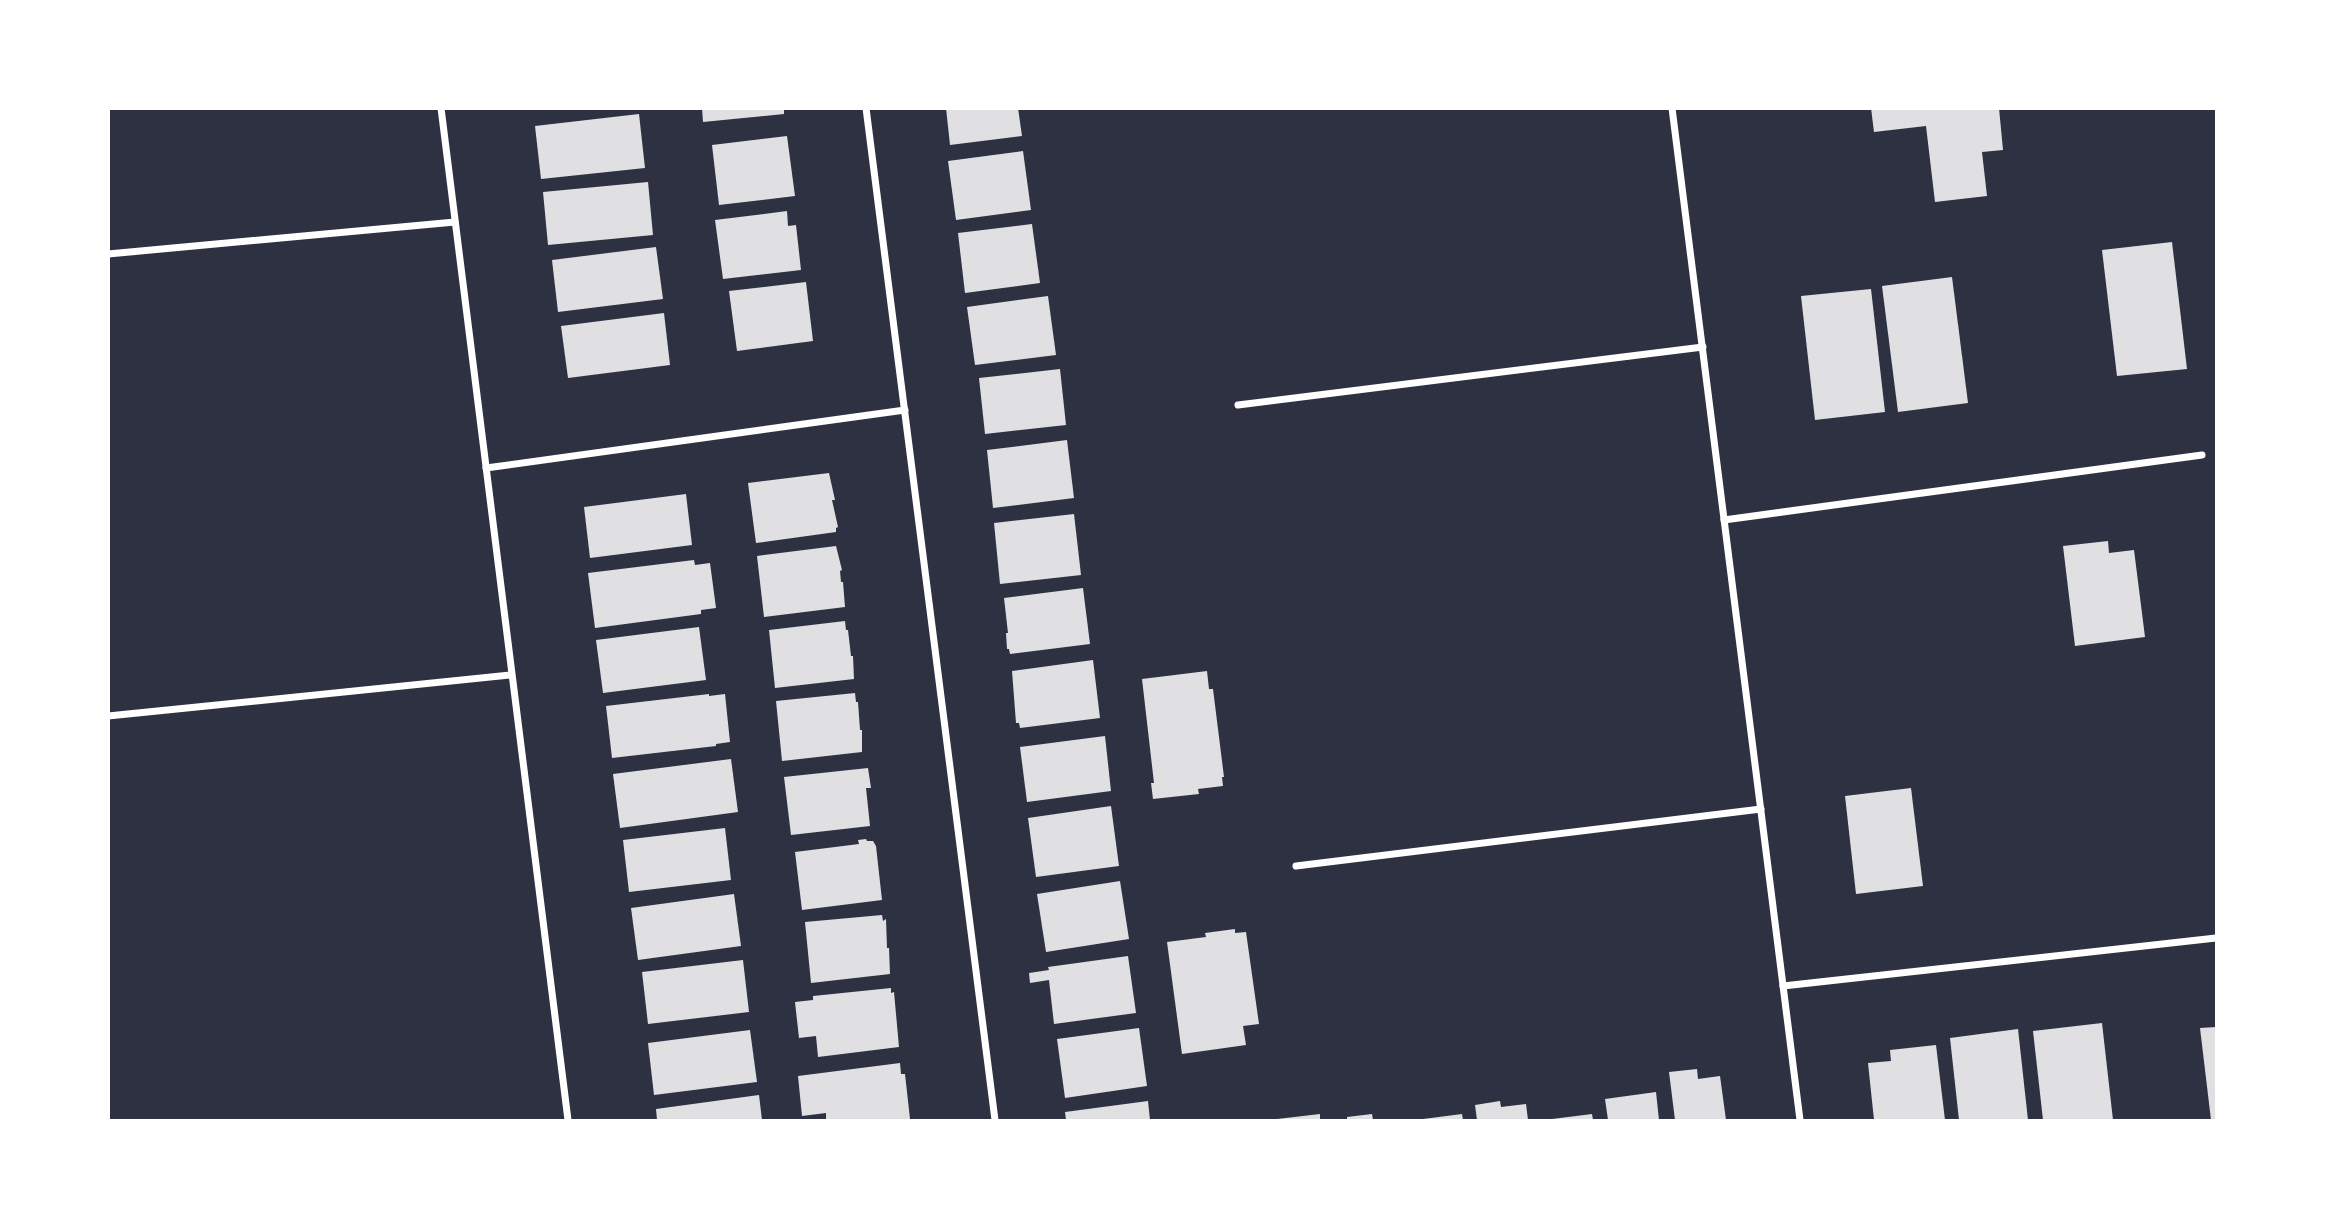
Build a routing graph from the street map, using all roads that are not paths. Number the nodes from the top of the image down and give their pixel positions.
1 (441, 108) edge
2 (866, 108) edge
3 (1672, 108) edge
4 (455, 222) junction
5 (108, 254) edge
6 (1703, 347) junction
7 (1238, 405) dead end
8 (905, 410) junction
9 (2202, 455) dead end
10 (486, 468) junction
11 (1724, 520) junction
12 (512, 675) junction
13 (108, 716) edge
14 (1760, 809) junction
15 (1296, 866) dead end
16 (2217, 938) edge
17 (1783, 986) junction
18 (568, 1121) edge
19 (995, 1121) edge
20 (1800, 1121) edge

1 - 4 street
2 - 8 street
3 - 6 street
4 - 5 street
4 - 10 street
6 - 7 street
6 - 11 street
8 - 10 street
8 - 19 street
9 - 11 street
10 - 12 street
11 - 14 street
12 - 13 street
12 - 18 street
14 - 15 street
14 - 17 street
16 - 17 street
17 - 20 street

